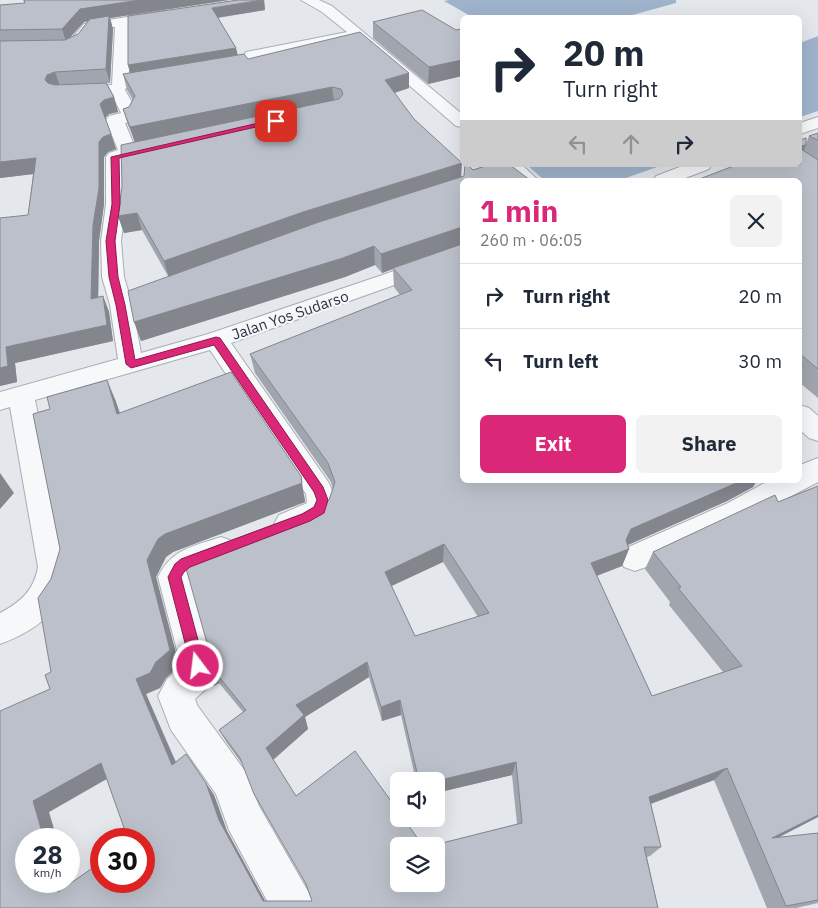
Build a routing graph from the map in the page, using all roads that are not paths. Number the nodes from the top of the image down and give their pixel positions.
1 (308, 0) edge
2 (176, 13) edge
3 (122, 23) junction
4 (358, 34) junction
5 (70, 48) edge
6 (206, 70) edge
7 (178, 75) edge
8 (119, 87) junction
9 (60, 93) edge
10 (460, 120) edge
11 (818, 122) edge
12 (802, 128) edge
13 (513, 167) edge
14 (697, 167) edge
15 (527, 178) edge
16 (668, 178) edge
17 (460, 255) edge
18 (182, 284) edge
19 (121, 305) junction
20 (216, 340) junction
21 (131, 364) junction
22 (11, 398) edge
23 (802, 417) edge
24 (818, 431) edge
25 (818, 469) edge
26 (802, 477) edge
27 (789, 483) edge
28 (634, 558) dead end
29 (0, 629) edge
30 (294, 908) edge

1 - 4 street
2 - 3 street
3 - 5 street
3 - 8 street
4 - 6 street
4 - 10 street
7 - 8 street
8 - 9 street
8 - 19 street
11 - 12 street
13 - 15 street
14 - 16 street
17 - 20 street, Jalan Yos Sudarso
18 - 19 street
19 - 21 street
20 - 21 street, Jalan Yos Sudarso
20 - 30 street
21 - 22 street, Jalan Yos Sudarso
22 - 29 street
23 - 24 street
25 - 26 street
27 - 28 street

